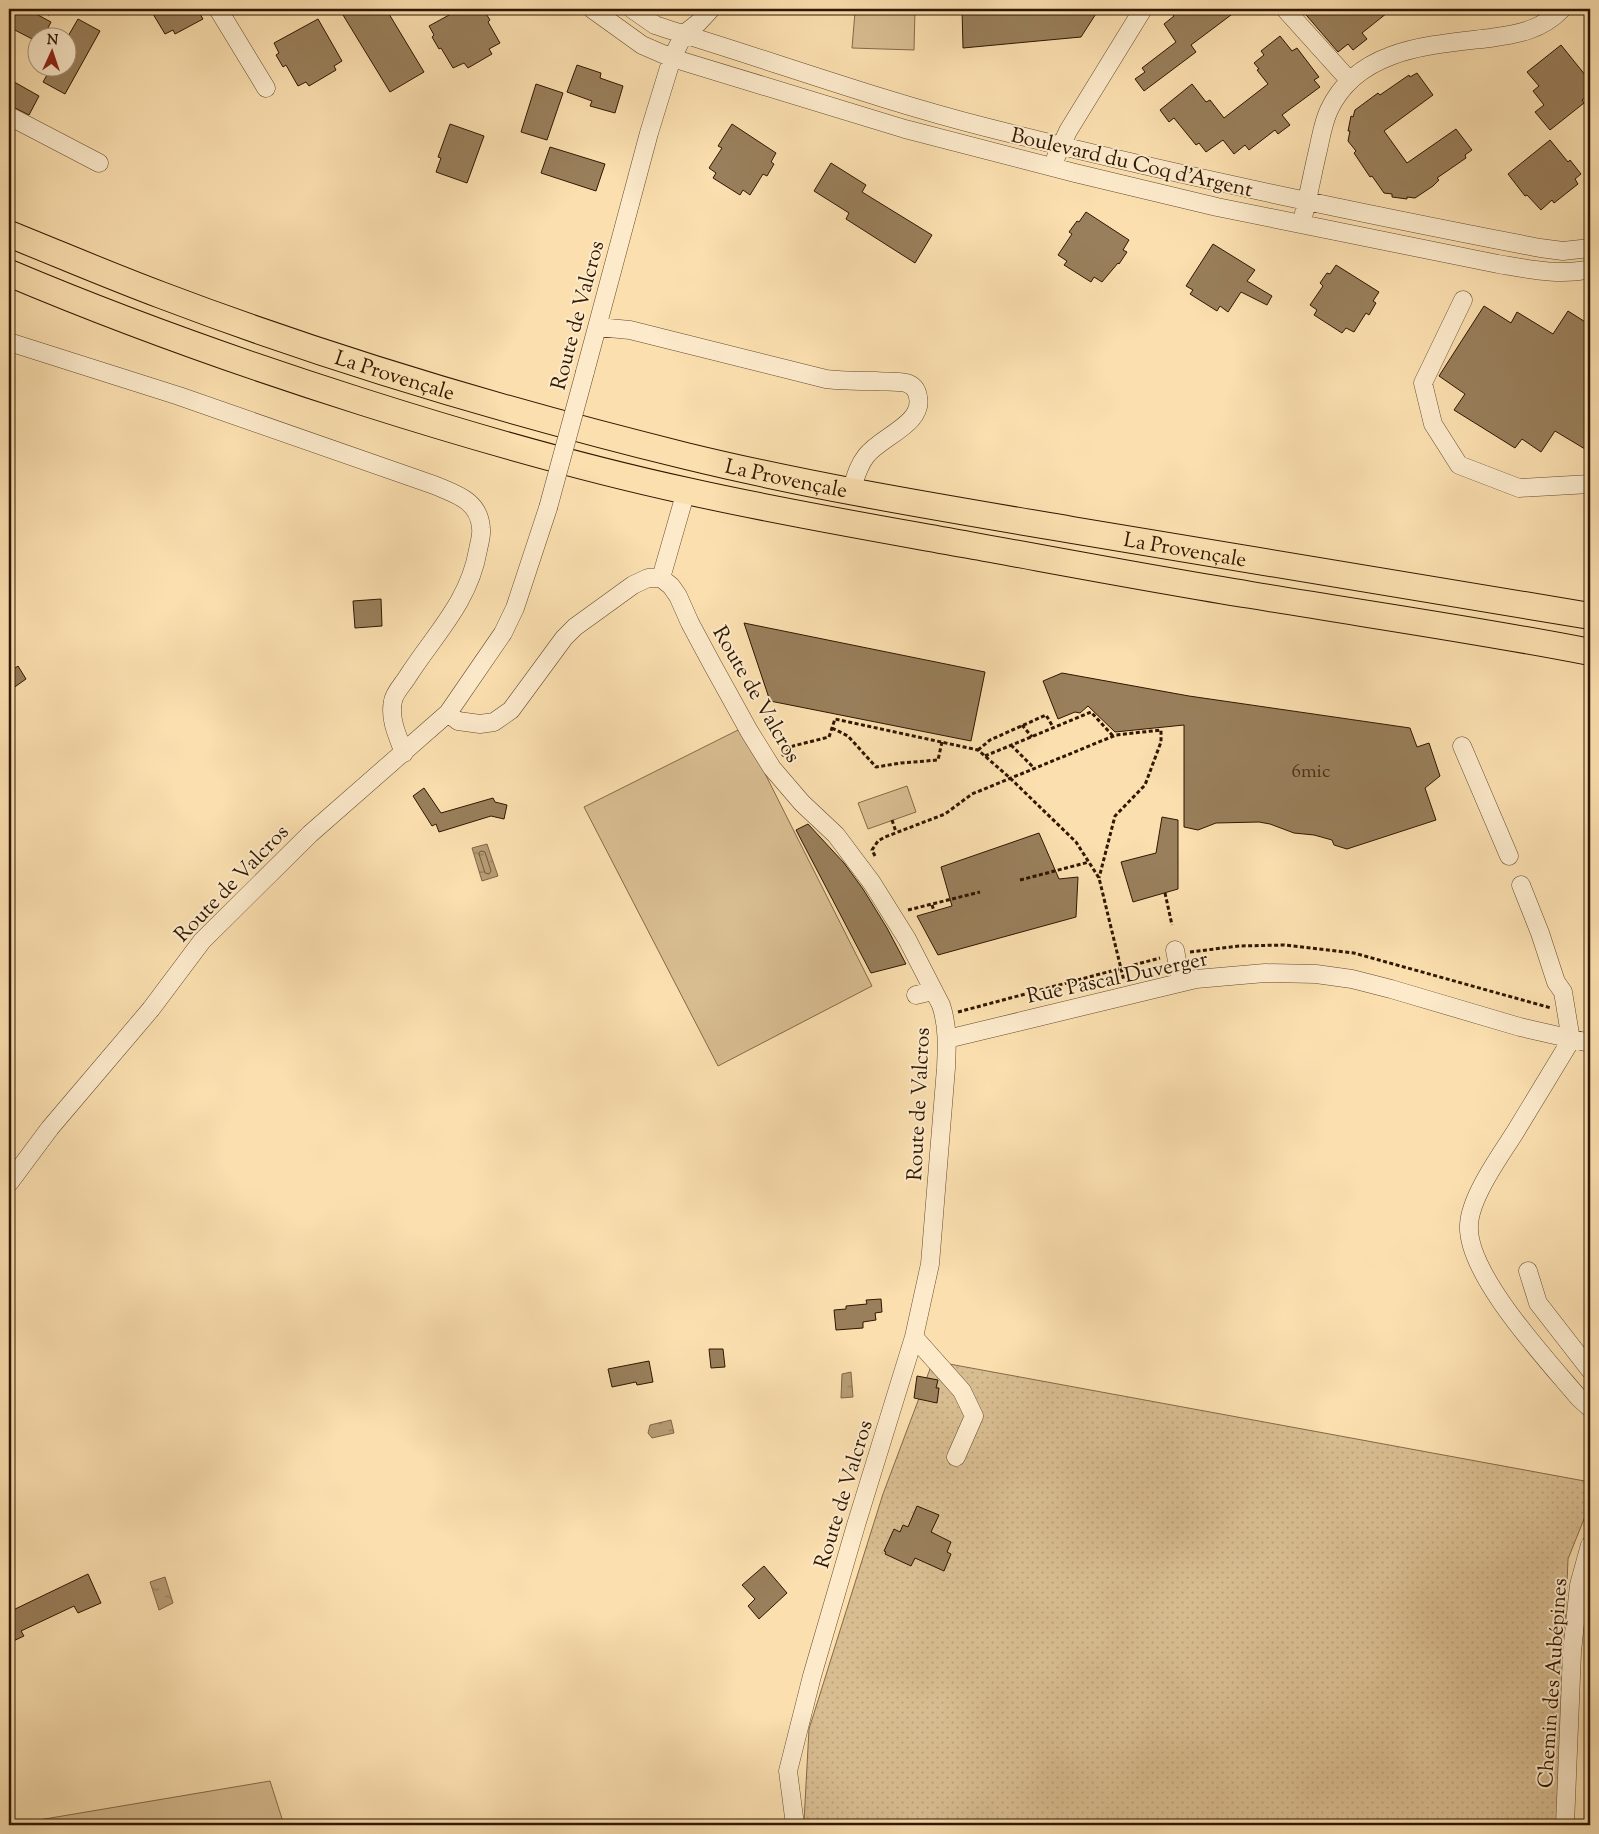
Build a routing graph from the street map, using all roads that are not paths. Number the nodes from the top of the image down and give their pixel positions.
1 (218, 9) edge
2 (592, 9) edge
3 (632, 9) edge
4 (712, 9) edge
5 (1143, 9) edge
6 (1285, 9) edge
7 (1562, 9) edge
8 (684, 34) junction
9 (672, 58) junction
10 (1349, 80) junction
11 (266, 88) dead end
12 (9, 116) edge
13 (1060, 146) junction
14 (98, 163) dead end
15 (1052, 167) junction
16 (1306, 202) junction
17 (1301, 224) junction
18 (9, 234) edge
19 (1590, 248) edge
20 (1590, 269) edge
21 (9, 273) edge
22 (1463, 300) dead end
23 (598, 327) junction
24 (9, 342) edge
25 (1590, 484) edge
26 (686, 491) junction
27 (851, 491) junction
28 (924, 505) junction
29 (661, 578) junction
30 (1590, 599) edge
31 (1590, 616) edge
32 (1590, 652) edge
33 (448, 713) junction
34 (1462, 746) dead end
35 (404, 753) junction
36 (1509, 856) dead end
37 (1521, 885) dead end
38 (1175, 950) dead end
39 (1182, 982) junction
40 (933, 991) junction
41 (916, 995) dead end
42 (947, 1039) junction
43 (1571, 1040) junction
44 (1590, 1043) edge
45 (9, 1183) edge
46 (1528, 1271) dead end
47 (914, 1337) junction
48 (1590, 1370) edge
49 (1590, 1408) edge
50 (956, 1457) dead end
51 (1590, 1545) edge
52 (795, 1825) edge
53 (1565, 1825) edge

1 - 11 street
2 - 9 street, Boulevard du Coq d'Argent
3 - 8 street, Boulevard du Coq d'Argent
4 - 8 street
5 - 13 street
6 - 10 street
7 - 10 street
8 - 9 street, Route de Valcros
8 - 13 street, Boulevard du Coq d'Argent
9 - 15 street, Boulevard du Coq d'Argent
9 - 23 street, Route de Valcros
10 - 16 street
12 - 14 street
13 - 15 street
13 - 16 street, Boulevard du Coq d'Argent
15 - 17 street, Boulevard du Coq d'Argent
16 - 17 street
16 - 19 street, Boulevard du Coq d'Argent
17 - 20 street, Boulevard du Coq d'Argent
18 - 27 highway, La Provençale
21 - 26 highway, La Provençale
22 - 25 street
23 - 27 street
23 - 33 street, Route de Valcros, bridge
24 - 35 street
26 - 29 street
26 - 32 highway, La Provençale
27 - 28 highway, La Provençale
28 - 30 highway
28 - 31 highway, La Provençale
29 - 33 street
29 - 40 street, Route de Valcros
33 - 35 street, Route de Valcros
34 - 36 street
35 - 45 street, Route de Valcros
37 - 43 street
38 - 39 street
39 - 42 street, Rue Pascal Duverger
39 - 43 street, Rue Pascal Duverger
40 - 41 street
40 - 42 street, Route de Valcros
42 - 47 street, Route de Valcros
43 - 44 street, Rue Pascal Duverger
43 - 49 street
46 - 48 street
47 - 50 street
47 - 52 street, Route de Valcros
51 - 53 street, Chemin des Aubépines

